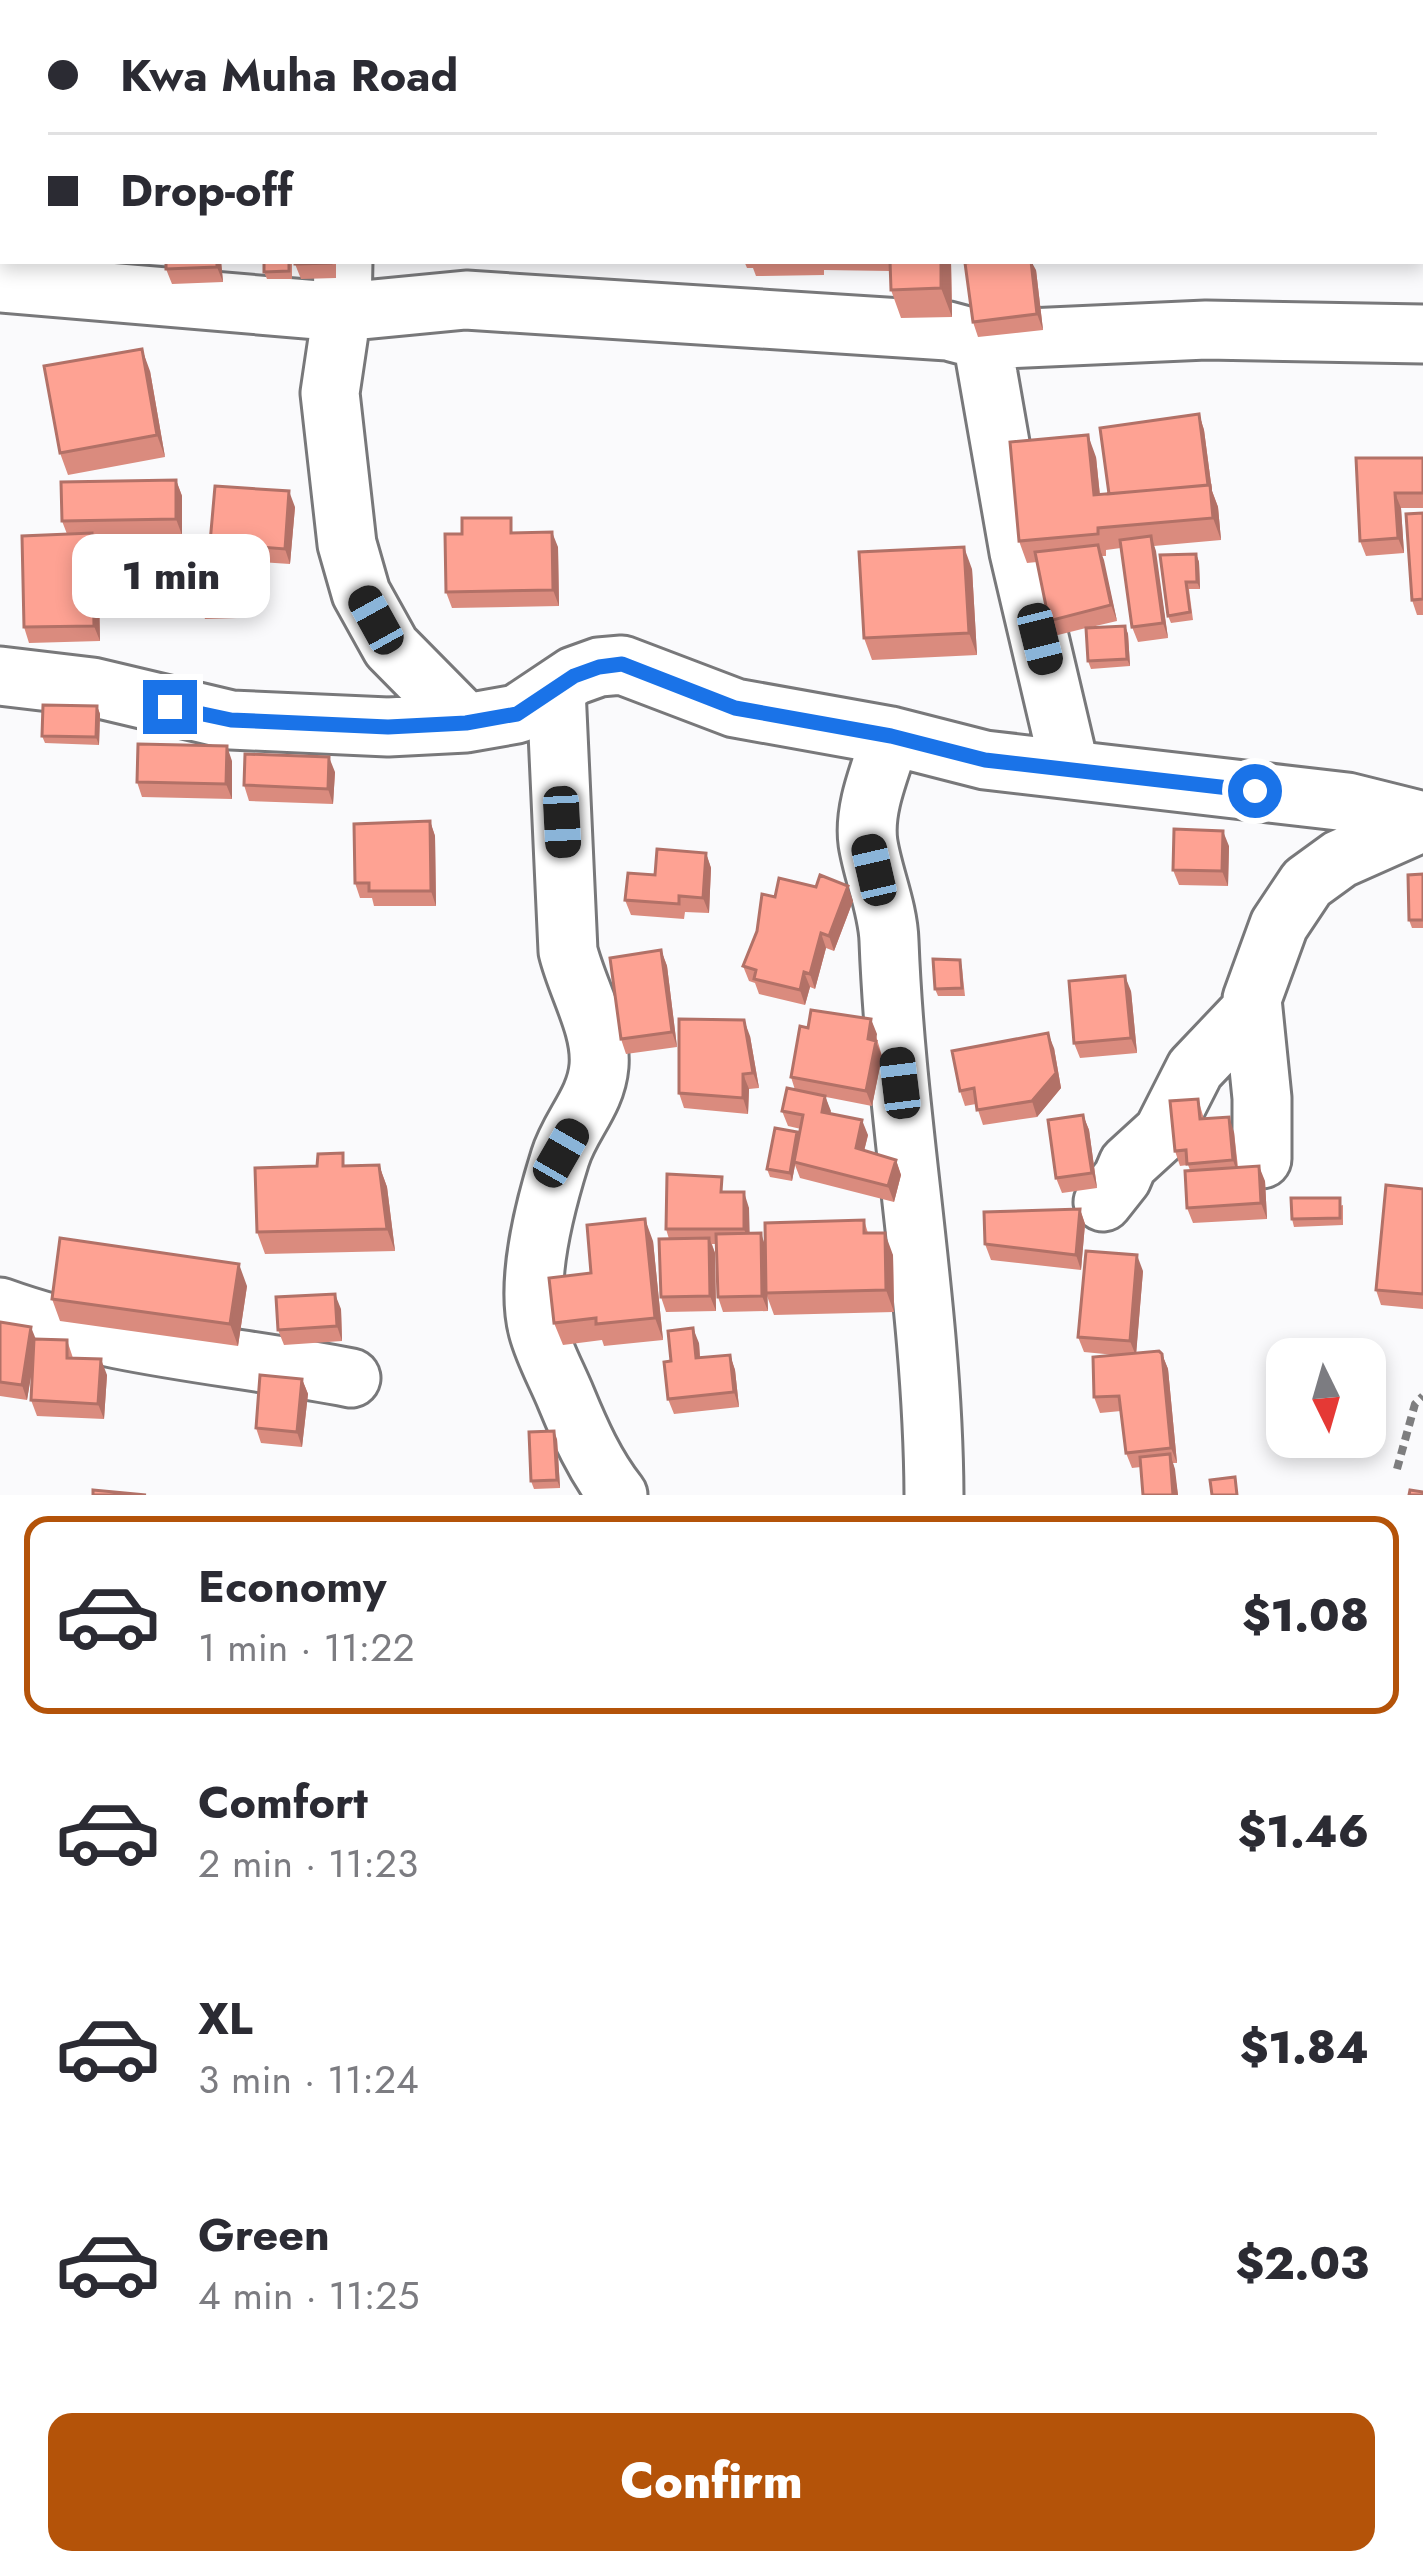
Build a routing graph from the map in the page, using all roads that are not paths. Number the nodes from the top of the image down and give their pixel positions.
1 (0, 283) edge
2 (342, 286) edge
3 (1423, 334) edge
4 (982, 340) junction
5 (0, 676) edge
6 (556, 689) junction
7 (466, 723) junction
8 (891, 736) junction
9 (1056, 768) junction
10 (1423, 822) edge
11 (1251, 1010) junction
12 (1262, 1159) dead end
13 (1103, 1202) dead end
14 (0, 1307) edge
15 (351, 1378) dead end
16 (618, 1495) edge
17 (934, 1495) edge

1 - 2 street
2 - 4 street
2 - 7 street
3 - 4 street
4 - 9 street
5 - 7 street
6 - 7 street
6 - 8 street
6 - 16 street
8 - 9 street
8 - 17 street
9 - 10 street
10 - 11 street
11 - 12 street
11 - 13 street
14 - 15 street

